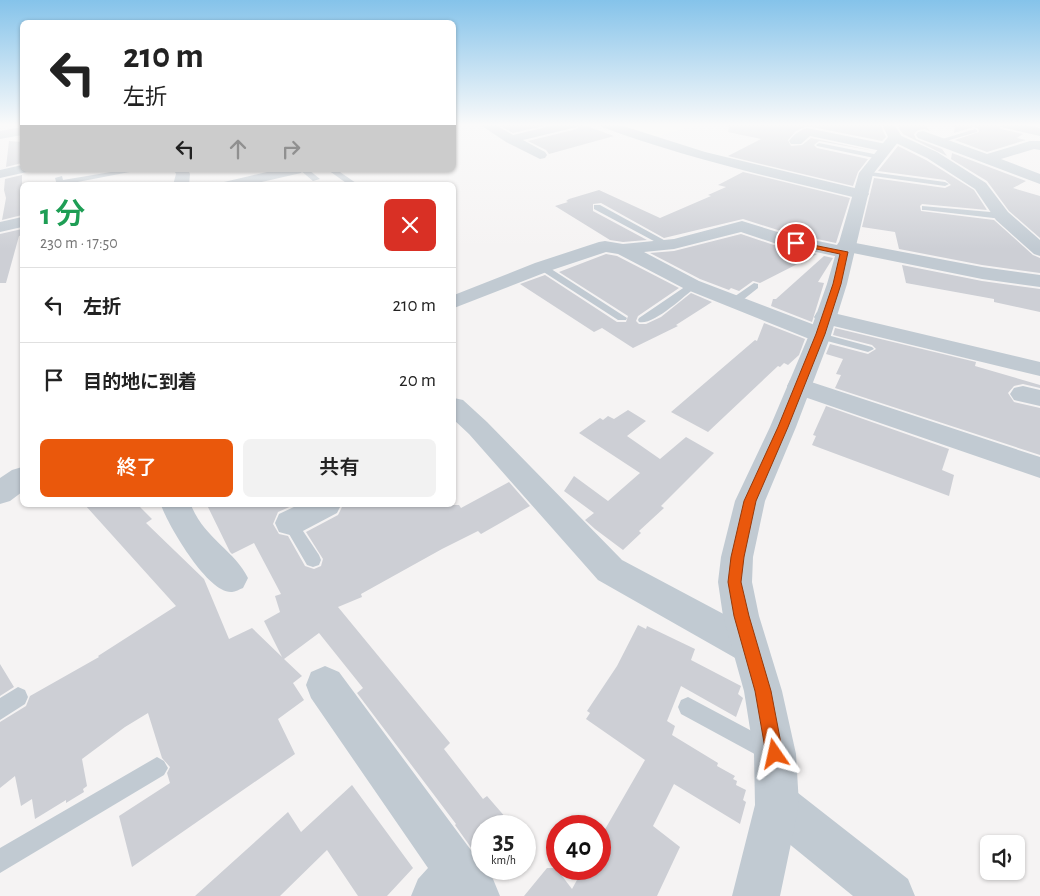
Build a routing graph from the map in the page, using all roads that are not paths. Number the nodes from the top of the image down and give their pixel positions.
1 (755, 166) edge
2 (873, 166) edge
3 (949, 166) edge
4 (1004, 166) edge
5 (1026, 166) edge
6 (20, 169) edge
7 (1014, 170) junction
8 (124, 172) edge
9 (286, 172) edge
10 (300, 172) edge
11 (335, 172) edge
12 (0, 174) edge
13 (59, 178) dead end
14 (316, 179) dead end
15 (1040, 179) edge
16 (60, 182) edge
17 (66, 182) edge
18 (242, 182) edge
19 (350, 182) edge
20 (864, 183) junction
21 (946, 184) dead end
22 (597, 207) dead end
23 (925, 208) dead end
24 (1002, 216) junction
25 (20, 222) edge
26 (0, 227) edge
27 (668, 245) junction
28 (623, 249) junction
29 (845, 249) junction
30 (1040, 249) edge
31 (542, 267) junction
32 (456, 281) edge
33 (1040, 282) edge
34 (692, 285) junction
35 (754, 286) dead end
36 (476, 293) junction
37 (456, 301) edge
38 (735, 301) junction
39 (622, 318) dead end
40 (643, 320) dead end
41 (822, 329) junction
42 (868, 349) dead end
43 (1040, 369) edge
44 (799, 386) junction
45 (456, 408) edge
46 (1040, 468) edge
47 (20, 479) edge
48 (0, 493) edge
49 (176, 507) edge
50 (322, 507) edge
51 (290, 523) joint
52 (313, 560) dead end
53 (231, 578) dead end
54 (750, 647) junction
55 (325, 684) dead end
56 (18, 697) dead end
57 (688, 707) dead end
58 (0, 710) edge
59 (775, 754) junction
60 (157, 768) dead end
61 (778, 805) junction
62 (0, 861) edge
63 (456, 888) edge
64 (756, 896) edge
65 (892, 896) edge

1 - 20 street
2 - 20 street
3 - 24 street
4 - 7 street
5 - 7 street
6 - 12 street
7 - 15 street
8 - 17 lane
9 - 18 street
10 - 14 lane
11 - 19 lane
13 - 16 lane
20 - 21 lane
20 - 29 street
22 - 27 lane
23 - 24 lane
24 - 30 street
25 - 26 street
27 - 28 street
27 - 29 street
28 - 31 street
28 - 34 street
29 - 33 street
29 - 41 street
31 - 36 street
31 - 39 lane
32 - 36 street
34 - 38 street
34 - 40 lane
35 - 38 lane
36 - 37 street
38 - 41 street
41 - 42 lane
41 - 43 street
41 - 44 street
44 - 46 street
44 - 54 street
45 - 54 street
47 - 48 street
49 - 53 street
50 - 51 street
51 - 52 lane
54 - 59 street
55 - 63 street
56 - 58 lane
57 - 59 lane
59 - 61 street
60 - 62 lane
61 - 64 street
61 - 65 street

